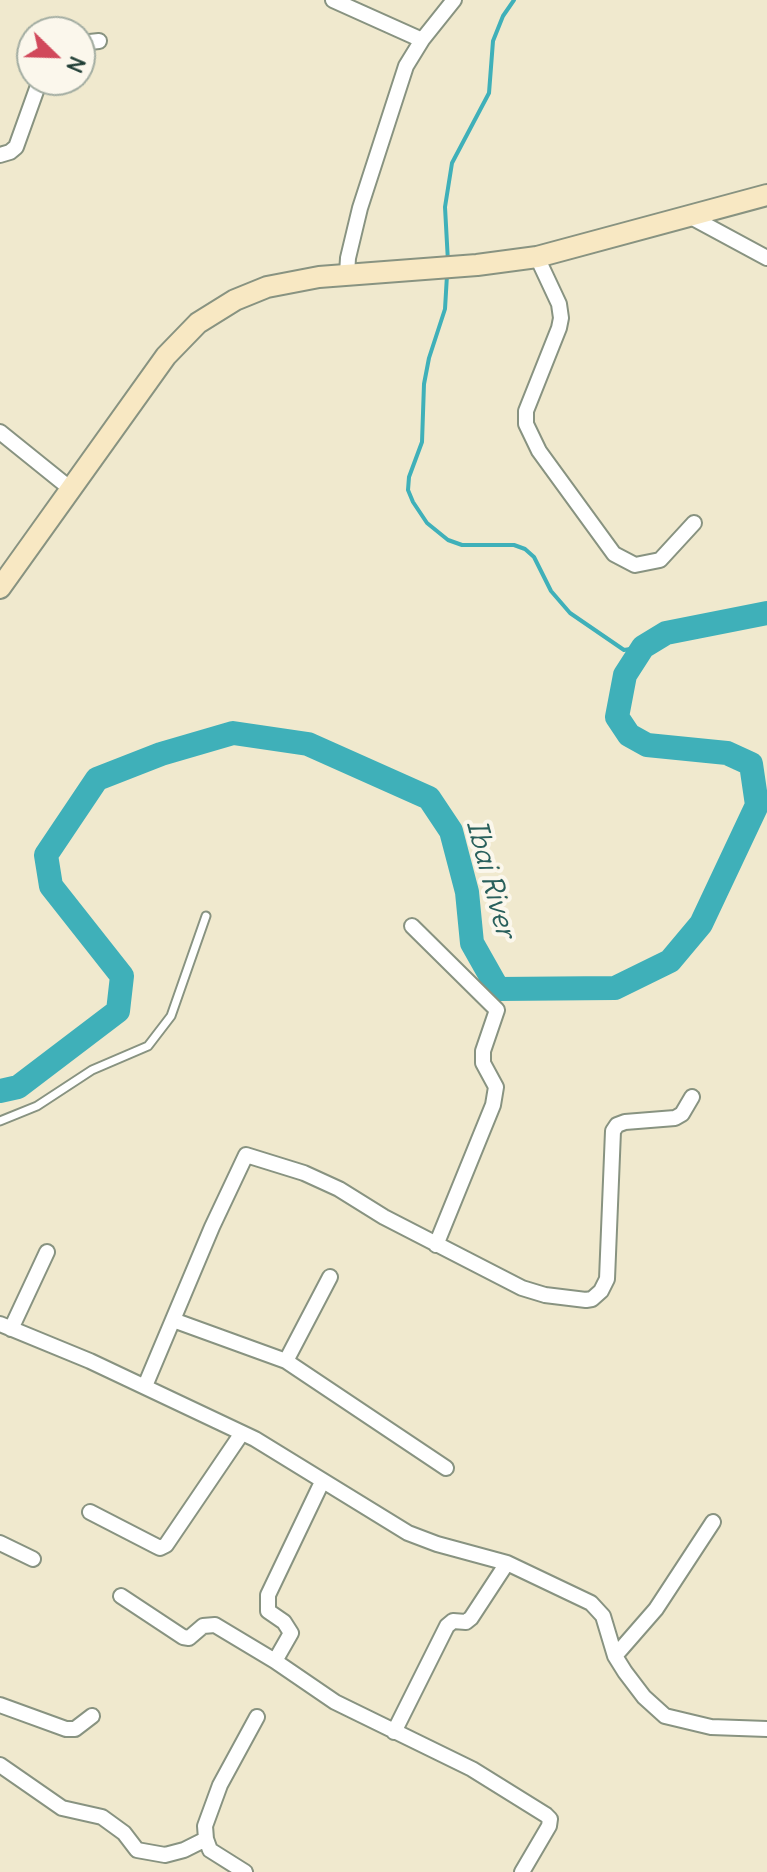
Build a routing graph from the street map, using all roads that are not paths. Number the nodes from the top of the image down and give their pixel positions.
1 (333, 0) edge
2 (454, 0) edge
3 (422, 40) junction
4 (96, 41) edge
5 (99, 41) dead end
6 (34, 96) edge
7 (0, 155) edge
8 (767, 195) edge
9 (691, 217) junction
10 (537, 257) junction
11 (767, 258) edge
12 (347, 274) junction
13 (0, 432) edge
14 (72, 490) junction
15 (694, 523) dead end
16 (0, 588) edge
17 (206, 916) dead end
18 (412, 926) dead end
19 (692, 1097) dead end
20 (0, 1121) edge
21 (436, 1245) junction
22 (47, 1252) dead end
23 (330, 1277) dead end
24 (173, 1320) junction
25 (5, 1326) edge
26 (286, 1361) junction
27 (145, 1386) junction
28 (242, 1433) junction
29 (446, 1468) dead end
30 (322, 1482) junction
31 (90, 1512) dead end
32 (713, 1522) dead end
33 (0, 1543) edge
34 (33, 1559) dead end
35 (507, 1563) junction
36 (121, 1596) dead end
37 (615, 1656) junction
38 (275, 1661) junction
39 (0, 1705) edge
40 (92, 1716) dead end
41 (257, 1717) dead end
42 (762, 1729) edge
43 (394, 1732) junction
44 (0, 1765) edge
45 (206, 1839) junction
46 (245, 1872) edge
47 (522, 1872) edge

1 - 3 street
2 - 3 street
3 - 12 street
4 - 5 street
6 - 7 street
8 - 9 street
9 - 10 street
9 - 11 street
10 - 12 street
10 - 15 street
12 - 14 street
13 - 14 street
14 - 16 street
17 - 20 lane
18 - 21 street
19 - 21 street
21 - 24 street
22 - 25 street
23 - 26 street
24 - 26 street
24 - 27 street
25 - 27 street
26 - 29 street
27 - 28 street
28 - 30 street
28 - 31 street
30 - 35 street
30 - 38 street
32 - 37 street
33 - 34 street
35 - 37 street
35 - 43 street
36 - 38 street
37 - 42 street
38 - 43 street
39 - 40 street
41 - 45 street
43 - 47 street
44 - 45 street
45 - 46 street

